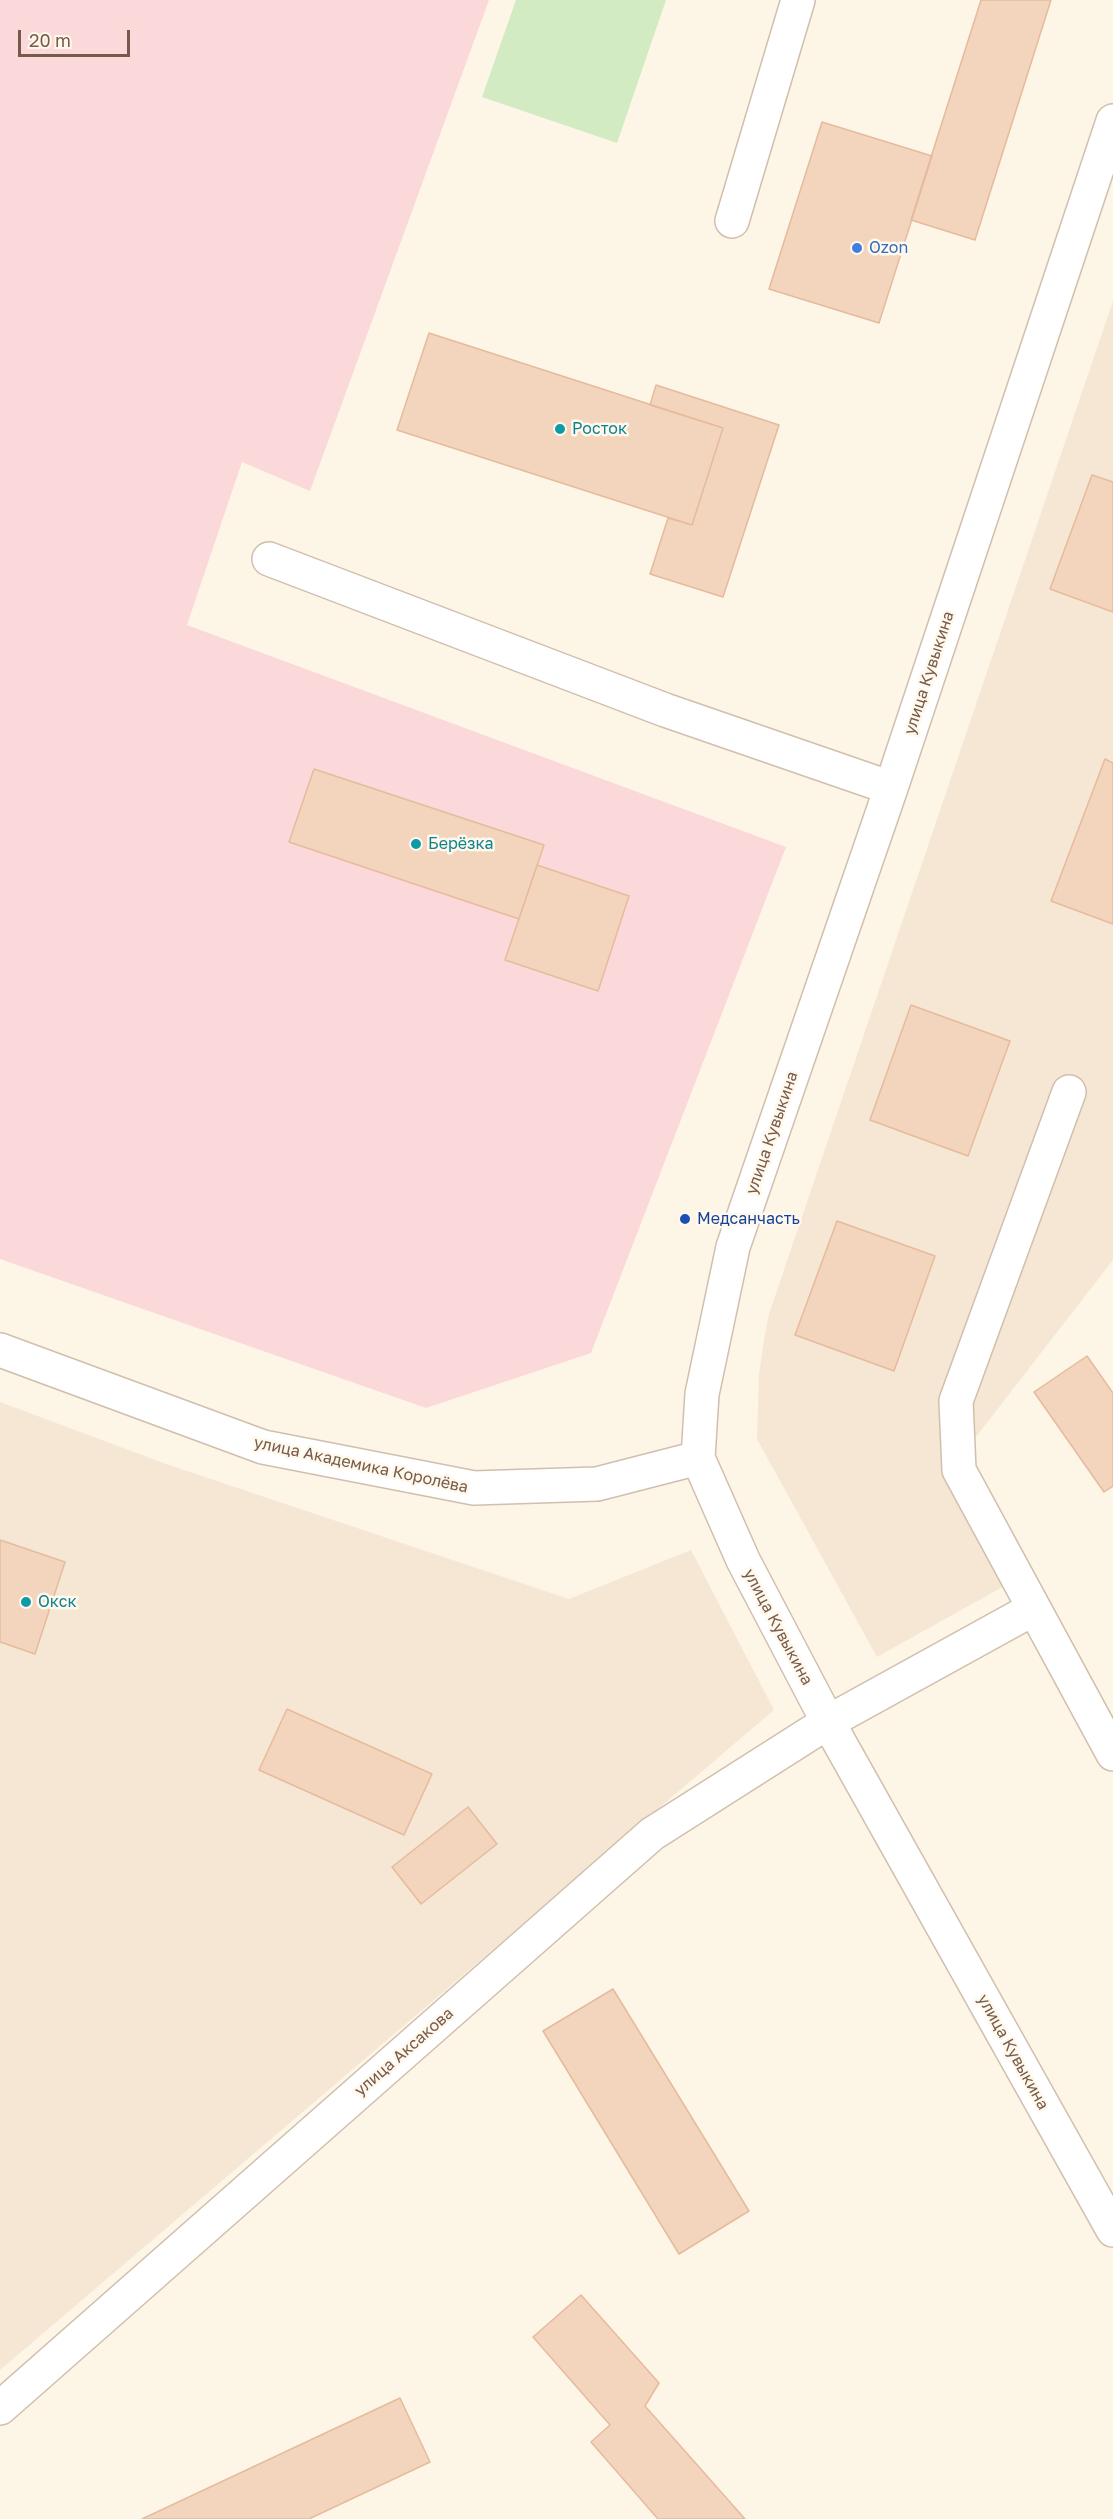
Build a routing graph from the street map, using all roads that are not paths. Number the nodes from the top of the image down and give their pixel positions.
1 (798, 0) edge
2 (1112, 125) edge
3 (732, 221) dead end
4 (269, 559) dead end
5 (891, 788) junction
6 (1069, 1092) dead end
7 (0, 1350) edge
8 (698, 1458) junction
9 (1033, 1609) junction
10 (828, 1722) junction
11 (1113, 1754) edge
12 (1113, 2230) edge
13 (0, 2408) edge

1 - 3 street
2 - 5 street, улица Кувыкина
4 - 5 street
5 - 8 street, улица Кувыкина
6 - 9 street
7 - 8 street, улица Академика Королёва
8 - 10 street, улица Кувыкина
9 - 10 street, улица Аксакова
9 - 11 street
10 - 12 street, улица Кувыкина
10 - 13 street, улица Аксакова

